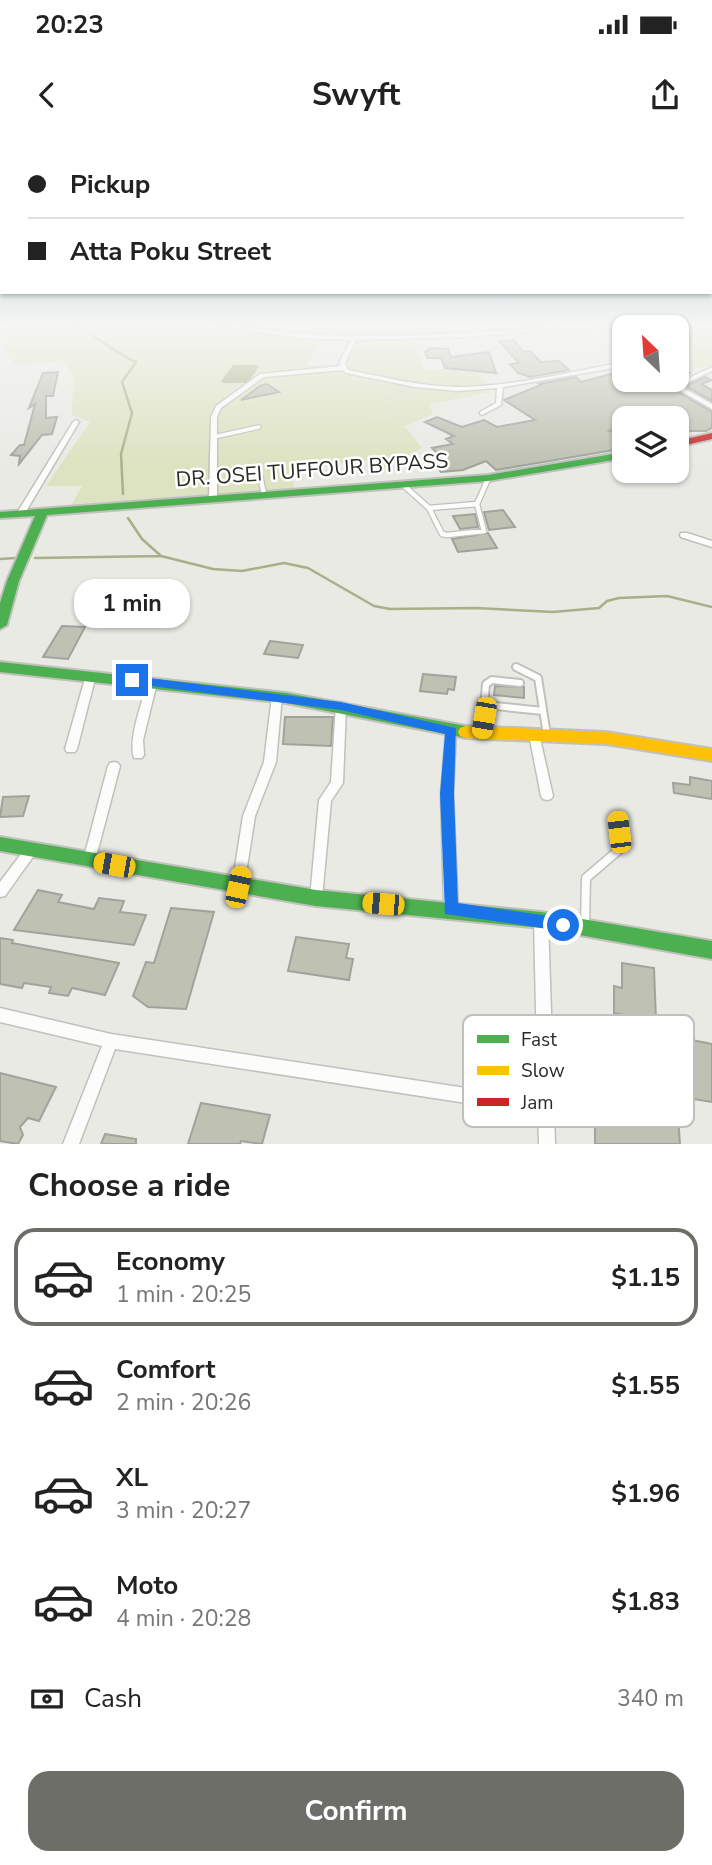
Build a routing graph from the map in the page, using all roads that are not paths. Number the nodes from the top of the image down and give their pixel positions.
1 (298, 372) edge
2 (351, 372) edge
3 (580, 372) edge
4 (706, 372) edge
5 (500, 386) junction
6 (712, 407) edge
7 (482, 412) dead end
8 (76, 422) dead end
9 (260, 427) dead end
10 (712, 436) edge
11 (214, 437) junction
12 (689, 441) edge
13 (612, 458) edge
14 (260, 476) dead end
15 (488, 478) junction
16 (402, 484) junction
17 (264, 494) junction
18 (213, 498) junction
19 (477, 504) junction
20 (429, 508) junction
21 (43, 511) junction
22 (21, 513) junction
23 (0, 514) edge
24 (684, 535) dead end
25 (712, 544) edge
26 (0, 625) edge
27 (0, 667) edge
28 (516, 667) dead end
29 (91, 675) junction
30 (152, 682) junction
31 (520, 682) dead end
32 (277, 696) junction
33 (485, 705) junction
34 (341, 706) junction
35 (543, 711) junction
36 (451, 731) junction
37 (482, 732) junction
38 (540, 735) junction
39 (71, 749) dead end
40 (138, 755) dead end
41 (712, 755) edge
42 (114, 766) dead end
43 (547, 796) dead end
44 (617, 817) dead end
45 (0, 844) edge
46 (32, 850) junction
47 (89, 860) junction
48 (238, 887) junction
49 (0, 892) edge
50 (317, 898) junction
51 (451, 909) junction
52 (541, 920) junction
53 (585, 929) junction
54 (712, 950) edge
55 (0, 1015) edge
56 (545, 1015) edge
57 (111, 1041) junction
58 (463, 1095) edge
59 (71, 1144) edge

1 - 11 street
2 - 5 street
3 - 5 street
4 - 6 street
5 - 7 street
8 - 22 street
9 - 11 lane
10 - 12 main road
11 - 18 street
13 - 15 main road, DR. OSEI TUFFOUR BYPASS
14 - 17 lane
15 - 16 main road, DR. OSEI TUFFOUR BYPASS
15 - 19 lane
16 - 17 main road, DR. OSEI TUFFOUR BYPASS
16 - 20 lane
17 - 18 main road, DR. OSEI TUFFOUR BYPASS
18 - 21 main road, DR. OSEI TUFFOUR BYPASS
19 - 20 lane
19 - 20 lane
21 - 22 main road, DR. OSEI TUFFOUR BYPASS
21 - 26 main road
22 - 23 main road, DR. OSEI TUFFOUR BYPASS
24 - 25 street
27 - 29 main road
28 - 35 lane
29 - 30 main road
29 - 39 street
30 - 32 main road
30 - 40 street
31 - 33 lane
32 - 34 main road
32 - 48 street
33 - 35 lane
33 - 37 lane
34 - 36 main road
34 - 50 street
35 - 38 lane
36 - 37 main road
36 - 51 street
37 - 38 main road
38 - 41 main road
38 - 43 street
42 - 47 street
44 - 53 lane
45 - 46 main road
46 - 47 main road
46 - 49 street
47 - 48 main road
48 - 50 main road
50 - 51 main road
51 - 52 main road
52 - 53 main road
52 - 56 street
53 - 54 main road
55 - 57 street
57 - 58 street
57 - 59 street

